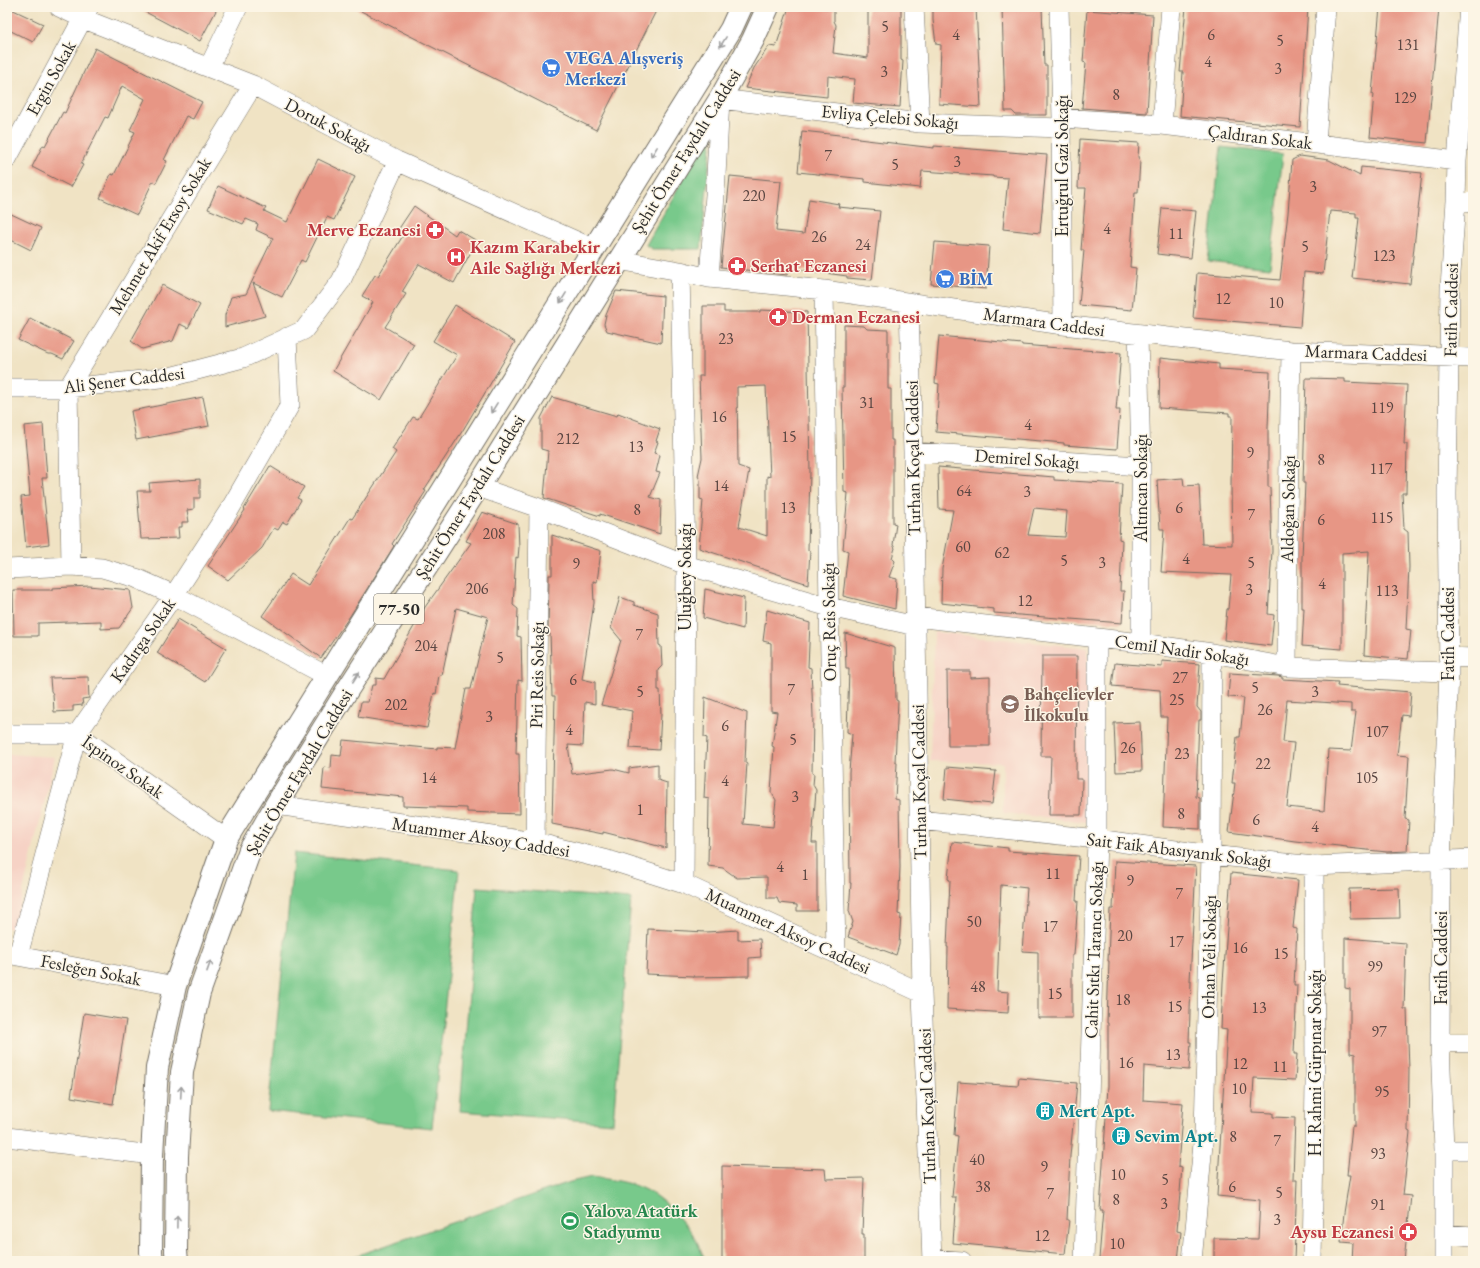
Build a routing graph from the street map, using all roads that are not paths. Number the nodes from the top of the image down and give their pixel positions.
1 (59, 7) edge
2 (238, 7) edge
3 (741, 7) edge
4 (768, 7) edge
5 (914, 7) edge
6 (1059, 7) edge
7 (1171, 7) edge
8 (1326, 7) edge
9 (1469, 7) edge
10 (86, 13) edge
11 (208, 67) junction
12 (1468, 80) edge
13 (253, 85) junction
14 (720, 99) junction
15 (920, 123) junction
16 (1062, 123) junction
17 (1162, 125) junction
18 (1316, 143) junction
19 (7, 159) edge
20 (397, 161) junction
21 (1457, 161) junction
22 (1464, 202) edge
23 (594, 249) junction
24 (618, 260) junction
25 (680, 271) junction
26 (708, 278) junction
27 (824, 290) junction
28 (909, 303) junction
29 (1063, 325) junction
30 (1138, 334) junction
31 (287, 338) junction
32 (1291, 351) junction
33 (1450, 356) junction
34 (1473, 358) edge
35 (7, 388) edge
36 (68, 388) junction
37 (913, 452) junction
38 (1141, 466) junction
39 (478, 487) junction
40 (539, 508) junction
41 (686, 565) junction
42 (71, 566) junction
43 (7, 570) edge
44 (174, 595) junction
45 (829, 607) junction
46 (916, 621) junction
47 (1097, 638) junction
48 (1141, 643) junction
49 (1212, 653) junction
50 (1473, 658) edge
51 (1448, 664) junction
52 (1287, 666) junction
53 (327, 676) junction
54 (7, 734) edge
55 (77, 734) junction
56 (276, 805) junction
57 (919, 820) junction
58 (226, 839) junction
59 (1097, 839) junction
60 (535, 842) junction
61 (1211, 855) junction
62 (1473, 859) edge
63 (1441, 860) junction
64 (1314, 866) junction
65 (684, 884) junction
66 (836, 953) junction
67 (12, 956) edge
68 (175, 986) junction
69 (922, 993) junction
70 (1440, 1042) junction
71 (1473, 1043) edge
72 (7, 1137) edge
73 (1444, 1150) junction
74 (1473, 1150) edge
75 (152, 1155) junction
76 (177, 1156) junction
77 (1444, 1234) junction
78 (1473, 1236) edge
79 (932, 1260) edge
80 (152, 1261) edge
81 (177, 1261) edge
82 (962, 1261) edge
83 (1084, 1261) edge
84 (1192, 1261) edge
85 (1312, 1261) edge
86 (1444, 1261) edge

1 - 10 street, Doruk Sokağı
2 - 11 street
3 -> 23 main road, Şehit Ömer Faydalı Caddesi / 77-50
4 - 14 main road, Şehit Ömer Faydalı Caddesi / 77-50
5 - 15 street
6 - 16 street, Ertuğrul Gazi Sokağı
7 - 17 street
8 - 18 street
9 - 12 street, Fatih Caddesi
10 - 11 street, Doruk Sokağı
10 - 19 street, Ergin Sokak
11 - 13 street, Doruk Sokağı
12 - 21 street, Fatih Caddesi
13 - 20 street, Doruk Sokağı
13 - 36 street, Mehmet Akif Ersoy Sokak
14 - 15 street, Evliya Çelebi Sokağı
14 - 24 main road, Şehit Ömer Faydalı Caddesi / 77-50
14 - 26 street
15 - 16 street, Evliya Çelebi Sokağı
16 - 17 street, Çaldıran Sokak
16 - 29 street, Ertuğrul Gazi Sokağı
17 - 18 street, Çaldıran Sokak
18 - 21 street, Çaldıran Sokak
20 - 23 street, Doruk Sokağı
20 - 31 street, Ali Şener Caddesi
21 - 22 street, Fatih Caddesi
22 - 33 street, Fatih Caddesi
23 - 24 main road
23 -> 53 main road, Şehit Ömer Faydalı Caddesi / 77-50
24 - 25 street, Marmara Caddesi
24 - 39 main road, Şehit Ömer Faydalı Caddesi / 77-50
25 - 26 street, Marmara Caddesi
25 - 41 street, Uluğbey Sokağı
26 - 27 street, Marmara Caddesi
27 - 28 street, Marmara Caddesi
27 - 45 street, Oruç Reis Sokağı
28 - 29 street, Marmara Caddesi
28 - 37 street, Turhan Koçal Caddesi
29 - 30 street, Marmara Caddesi
30 - 32 street, Marmara Caddesi
30 - 38 street, Altıncan Sokağı
31 - 36 street, Ali Şener Caddesi
31 - 44 street, Kadırga Sokak
32 - 33 street, Marmara Caddesi
32 - 52 street, Aldoğan Sokağı
33 - 34 street, Marmara Caddesi
33 - 51 street, Fatih Caddesi
35 - 36 street, Ali Şener Caddesi
36 - 42 street
37 - 38 street, Demirel Sokağı
37 - 46 street, Turhan Koçal Caddesi
38 - 48 street, Altıncan Sokağı
39 - 40 street, Cemil Nadir Sokağı
56 -> 39 main road, Şehit Ömer Faydalı Caddesi / 77-50
40 - 41 street, Cemil Nadir Sokağı
40 - 60 street, Piri Reis Sokağı
41 - 45 street, Cemil Nadir Sokağı
41 - 65 street, Uluğbey Sokağı
42 - 43 street
42 - 44 street
44 - 53 street
44 - 55 street, Kadırga Sokak
45 - 46 street, Cemil Nadir Sokağı
45 - 66 street, Oruç Reis Sokağı
46 - 47 street, Cemil Nadir Sokağı
46 - 57 street, Turhan Koçal Caddesi
47 - 48 street, Cemil Nadir Sokağı
47 - 59 street, Cahit Sıtkı Tarancı Sokağı
48 - 49 street, Cemil Nadir Sokağı
49 - 52 street, Cemil Nadir Sokağı
49 - 61 street, Orhan Veli Sokağı
50 - 51 street, Cemil Nadir Sokağı
51 - 52 street, Cemil Nadir Sokağı
51 - 63 street, Fatih Caddesi
53 - 58 main road, Şehit Ömer Faydalı Caddesi / 77-50
54 - 55 street, İspinoz Sokak
55 - 58 street, İspinoz Sokak
55 - 67 street, Kadırga Sokak
56 - 60 street, Muammer Aksoy Caddesi
76 -> 56 main road, Şehit Ömer Faydalı Caddesi / 77-50
57 - 59 street, Sait Faik Abasıyanık Sokağı
57 - 69 street, Turhan Koçal Caddesi
58 - 68 main road, Şehit Ömer Faydalı Caddesi / 77-50
59 - 61 street, Sait Faik Abasıyanık Sokağı
59 - 83 street, Cahit Sıtkı Tarancı Sokağı
60 - 65 street, Muammer Aksoy Caddesi
61 - 64 street, Sait Faik Abasıyanık Sokağı
61 - 84 street, Orhan Veli Sokağı
62 - 63 street, Sait Faik Abasıyanık Sokağı
63 - 64 street, Sait Faik Abasıyanık Sokağı
63 - 70 street, Fatih Caddesi
64 - 85 street, H. Rahmi Gürpınar Sokağı
65 - 66 street, Muammer Aksoy Caddesi
66 - 69 street, Muammer Aksoy Caddesi
67 - 68 street, Fesleğen Sokak
68 - 75 main road, Şehit Ömer Faydalı Caddesi / 77-50
69 - 79 street, Turhan Koçal Caddesi
70 - 71 street
70 - 73 street, Fatih Caddesi
72 - 75 street
73 - 74 street
73 - 77 street, Fatih Caddesi
75 - 76 main road
75 - 80 main road, Şehit Ömer Faydalı Caddesi / 77-50
81 -> 76 main road, Şehit Ömer Faydalı Caddesi / 77-50
77 - 78 street
77 - 86 street, Fatih Caddesi
79 - 82 street

